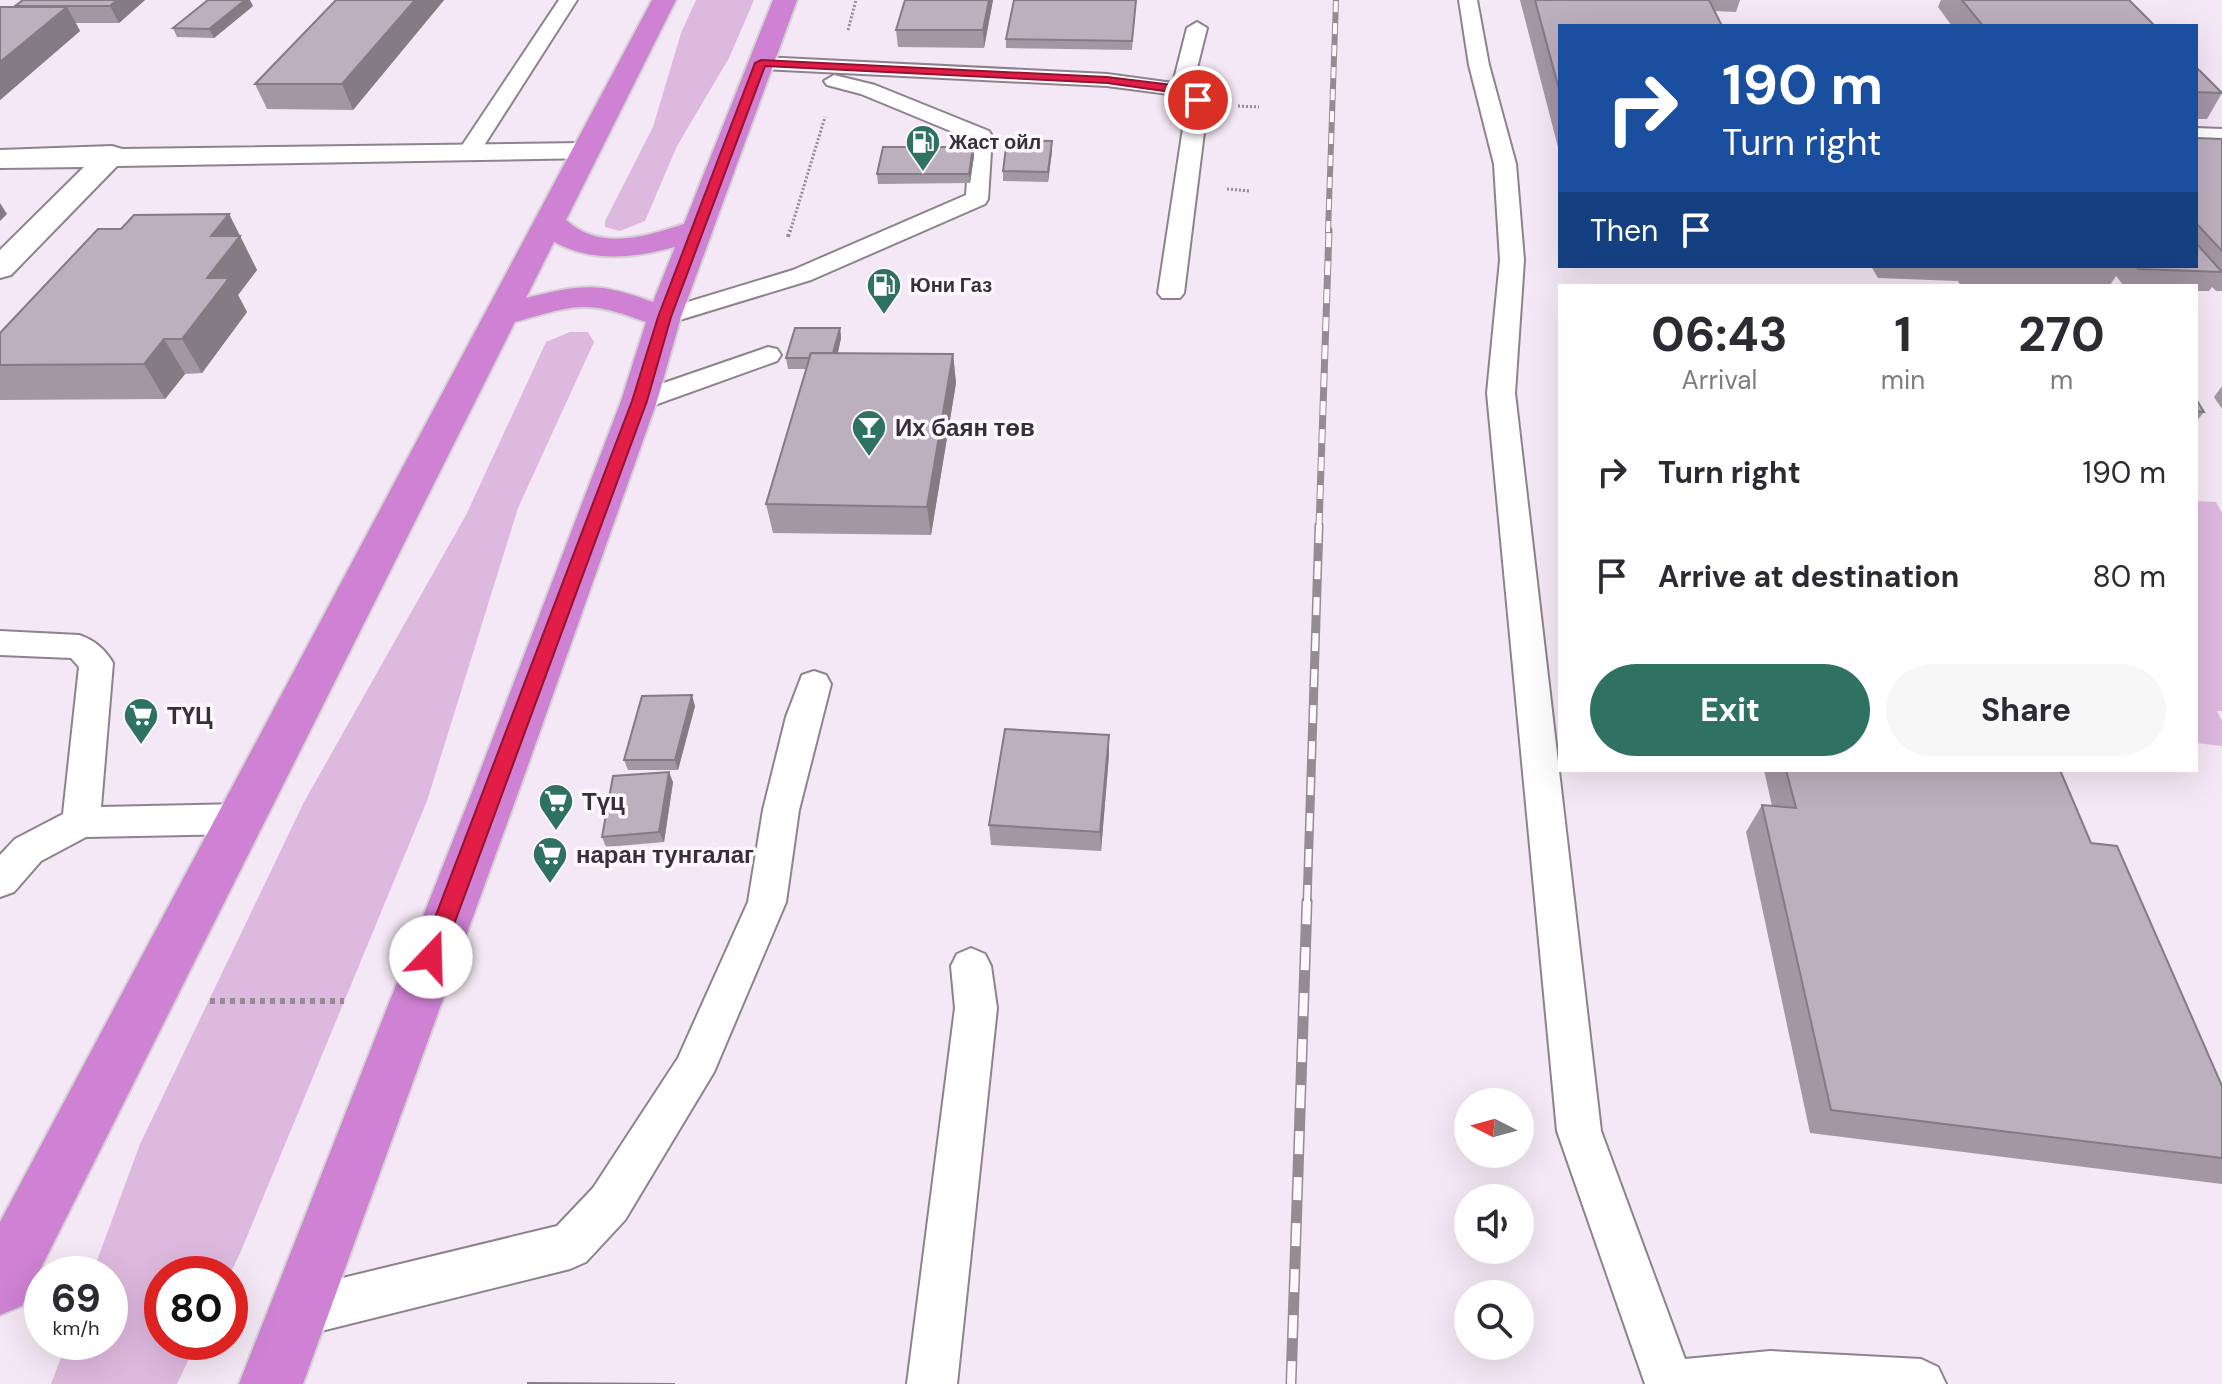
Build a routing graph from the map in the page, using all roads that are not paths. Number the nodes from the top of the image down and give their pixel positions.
1 (568, 0) edge
2 (664, 0) edge
3 (785, 0) edge
4 (1468, 0) edge
5 (1197, 28) dead end
6 (761, 63) junction
7 (836, 74) junction
8 (1181, 90) junction
9 (2198, 134) edge
10 (2222, 135) edge
11 (584, 152) junction
12 (468, 153) junction
13 (112, 155) junction
14 (0, 159) edge
15 (551, 223) junction
16 (697, 230) junction
17 (0, 268) edge
18 (1171, 293) dead end
19 (502, 315) junction
20 (664, 317) junction
21 (768, 355) dead end
22 (639, 401) junction
23 (0, 643) edge
24 (814, 684) dead end
25 (241, 819) junction
26 (81, 822) junction
27 (0, 881) edge
28 (971, 966) dead end
29 (0, 1284) edge
30 (297, 1313) junction
31 (271, 1384) edge
32 (932, 1384) edge
33 (1670, 1384) edge
34 (1681, 1384) edge
35 (1921, 1384) edge

1 - 12 lane
2 - 11 highway
3 - 6 highway
4 - 33 lane
5 - 8 lane
6 - 7 lane
6 - 16 highway
7 - 8 lane
7 - 20 lane
8 - 18 lane
9 - 10 lane
11 - 12 street
11 - 15 highway
12 - 13 street
13 - 14 street
13 - 17 street
15 - 16 highway
15 - 19 highway
16 - 20 highway
19 - 20 highway
19 - 25 highway
20 - 22 highway
21 - 22 lane
22 - 30 highway
23 - 26 lane
24 - 30 lane
25 - 26 lane
25 - 29 highway
26 - 27 lane
28 - 32 lane
30 - 31 highway
34 - 35 lane

